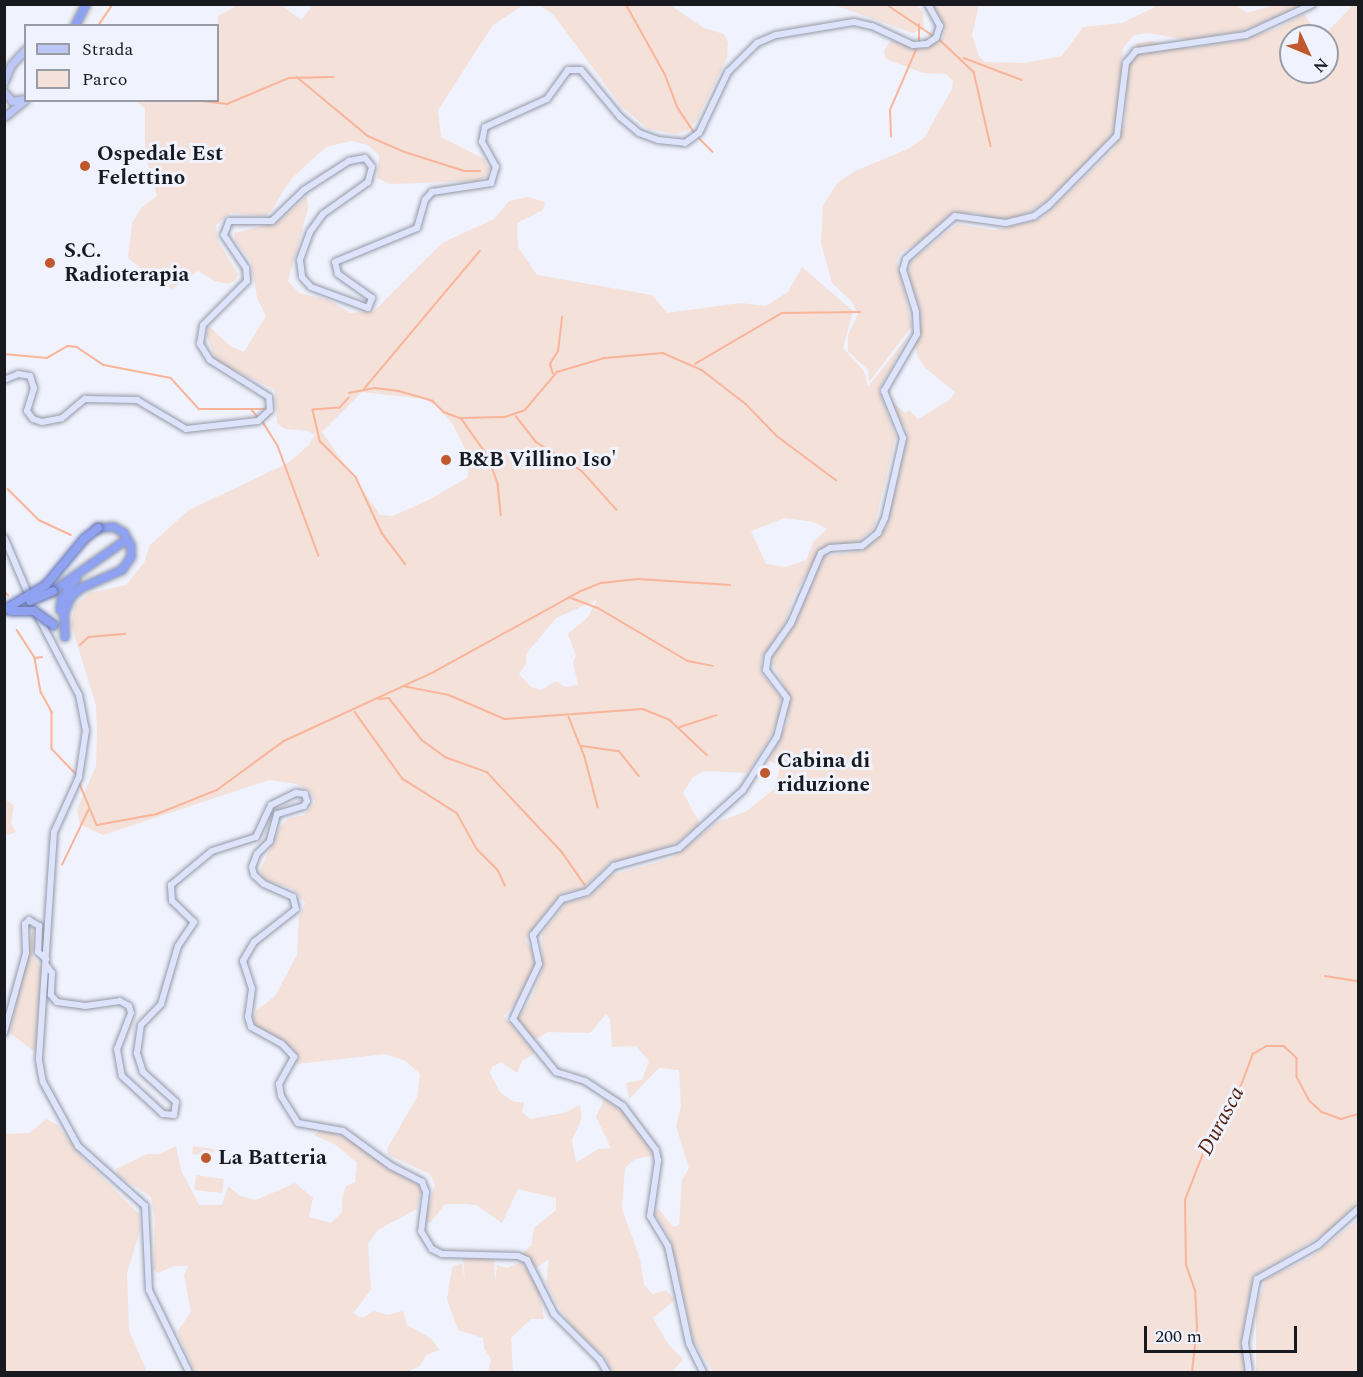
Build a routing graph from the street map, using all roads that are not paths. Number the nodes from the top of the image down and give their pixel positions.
1 (86, 4) edge
2 (928, 4) edge
3 (1313, 4) edge
4 (75, 23) edge
5 (24, 51) edge
6 (4, 82) edge
7 (4, 92) edge
8 (24, 99) edge
9 (24, 101) edge
10 (4, 117) edge
11 (4, 380) edge
12 (4, 537) edge
13 (123, 542) dead end
14 (89, 566) junction
15 (4, 611) edge
16 (65, 637) junction
17 (46, 962) junction
18 (4, 1033) edge
19 (1359, 1209) edge
20 (189, 1372) edge
21 (607, 1372) edge
22 (703, 1372) edge
23 (1249, 1372) edge

1 - 4 highway
2 - 11 street
3 - 22 street
5 - 6 main road
7 - 8 main road
9 - 10 main road
12 - 17 street, bridge
13 - 14 highway
14 - 15 highway, bridge
14 - 16 highway
15 - 16 highway, bridge
15 - 16 highway, bridge
17 - 18 street
17 - 20 street
17 - 21 street
19 - 23 street

